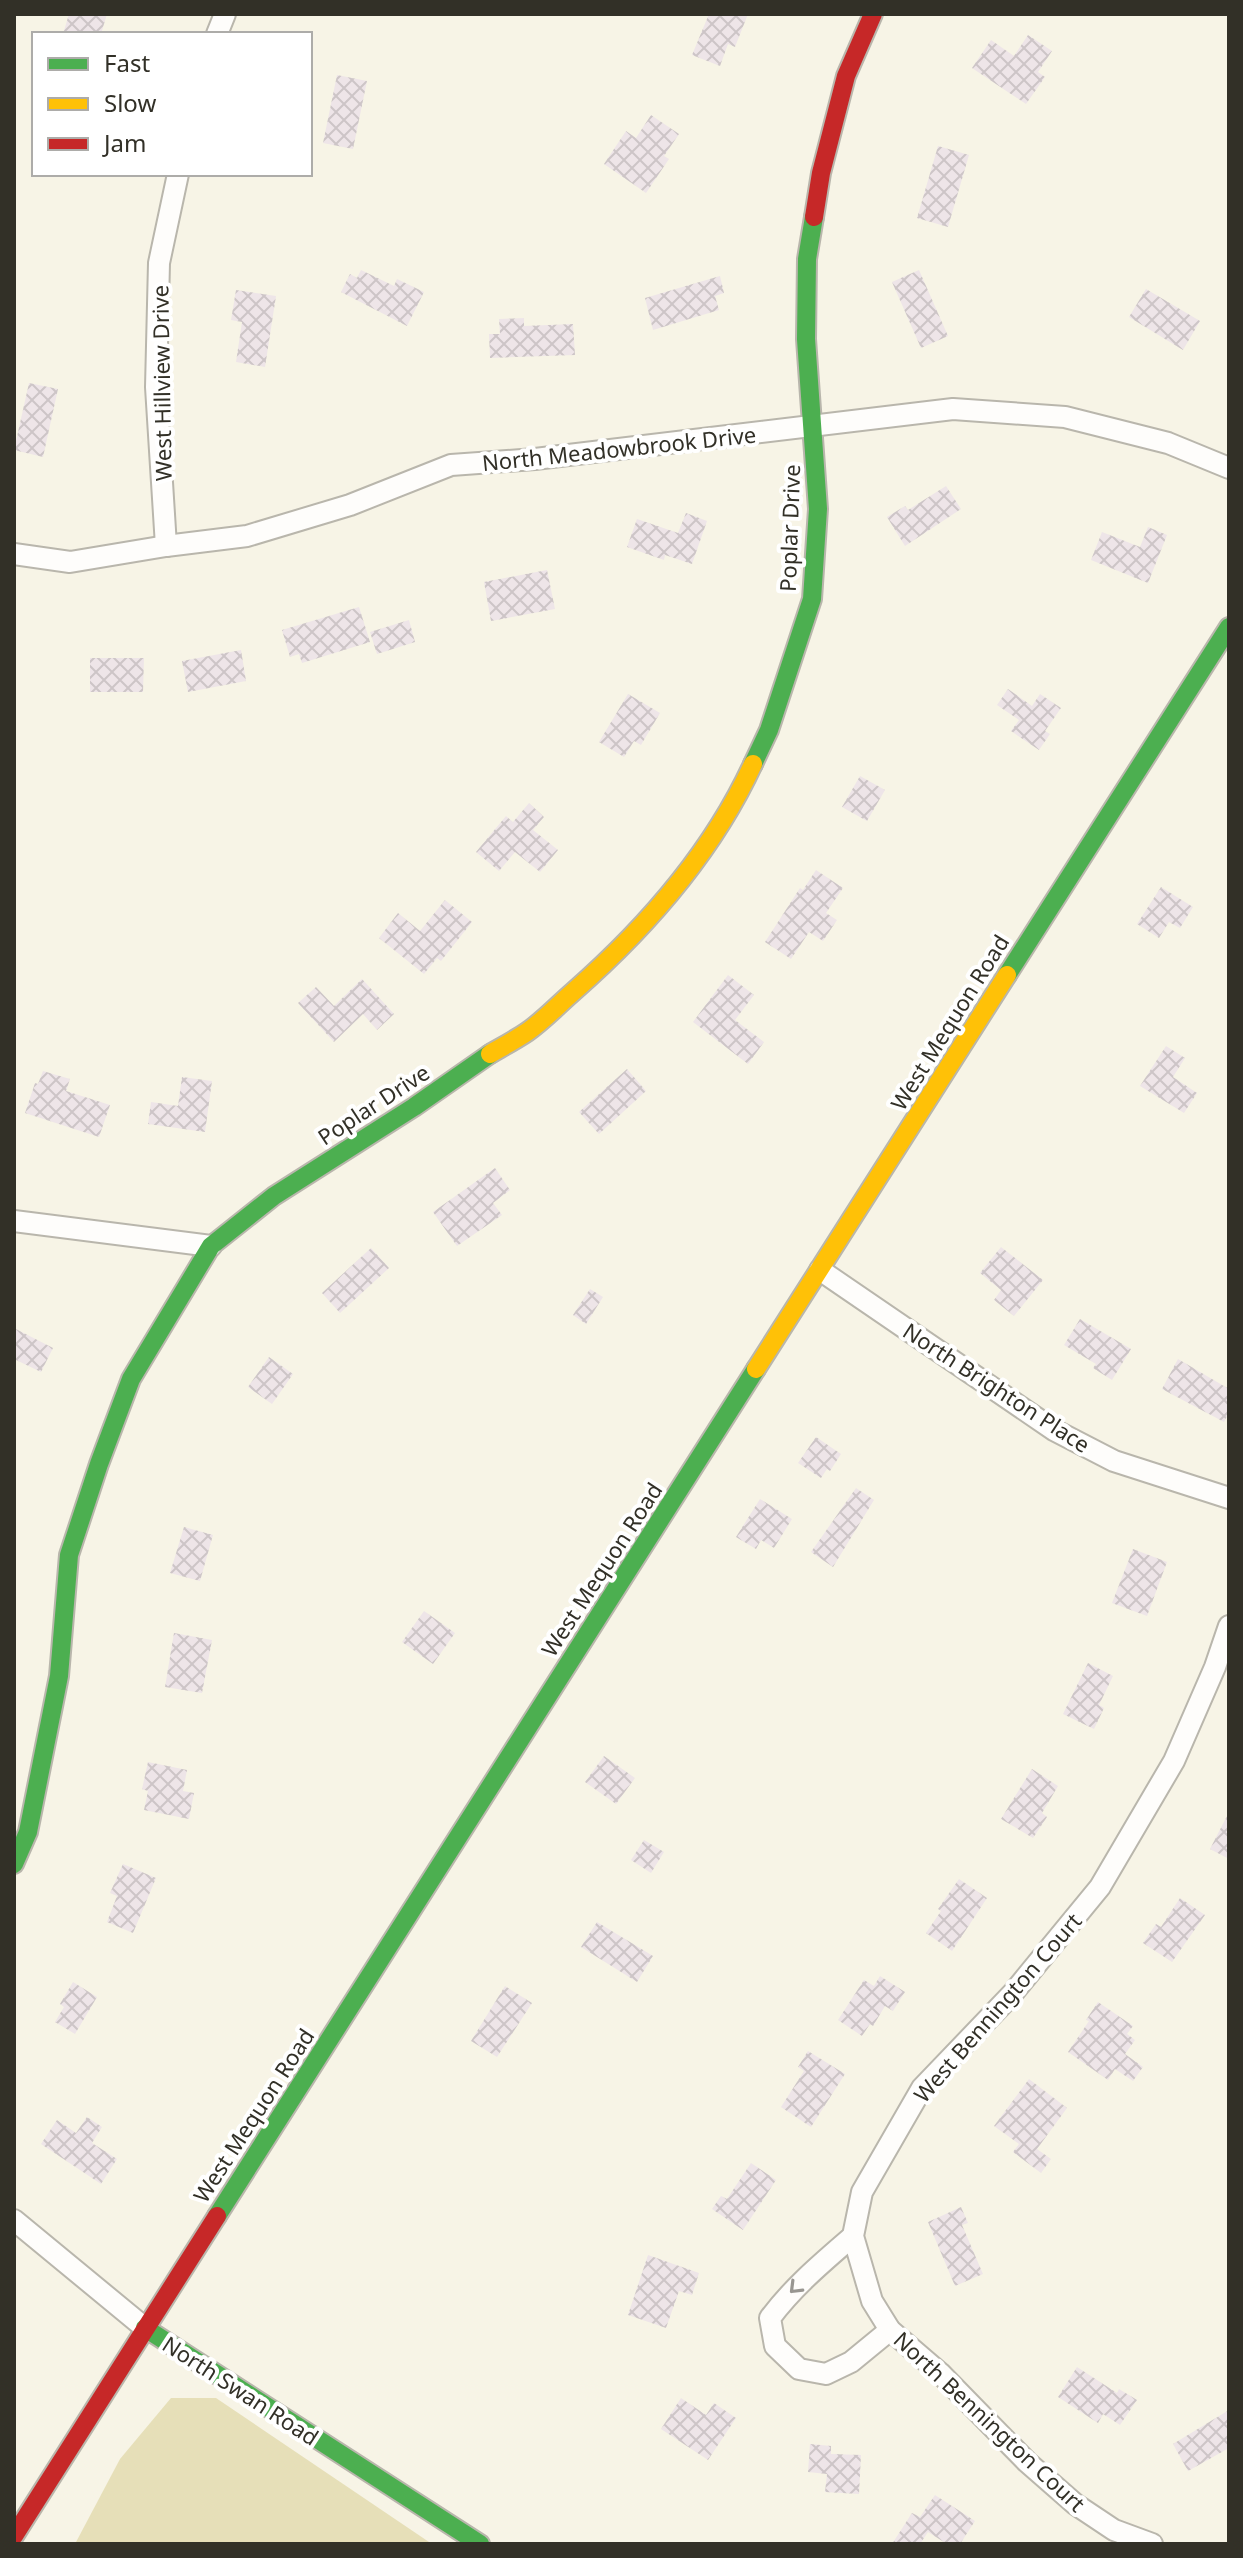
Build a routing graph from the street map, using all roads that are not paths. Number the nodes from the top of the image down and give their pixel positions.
1 (873, 14) edge
2 (178, 176) edge
3 (814, 427) junction
4 (1229, 468) edge
5 (166, 546) junction
6 (14, 554) edge
7 (1229, 627) edge
8 (14, 1221) edge
9 (211, 1246) junction
10 (820, 1270) junction
11 (1229, 1498) edge
12 (1229, 1626) edge
13 (14, 1864) edge
14 (14, 2220) edge
15 (853, 2236) junction
16 (861, 2267) joint
17 (145, 2328) junction
18 (890, 2330) junction
19 (14, 2536) edge
20 (480, 2544) edge
21 (1152, 2544) edge

1 - 3 street, Poplar Drive
2 - 5 street, West Hillview Drive
3 - 4 street, North Meadowbrook Drive
3 - 5 street, North Meadowbrook Drive
3 - 9 street, Poplar Drive
5 - 6 street, North Meadowbrook Drive
7 - 10 street, West Mequon Road
8 - 9 street
9 - 13 street, Poplar Drive
10 - 11 street, North Brighton Place
10 - 17 street, West Mequon Road
12 - 15 street, West Bennington Court
14 - 17 street, North Swan Road
15 - 16 street, West Bennington Court
15 -> 18 street
16 - 18 street, North Bennington Court
17 - 19 street, West Mequon Road
17 - 20 street, North Swan Road
18 - 21 street, North Bennington Court

